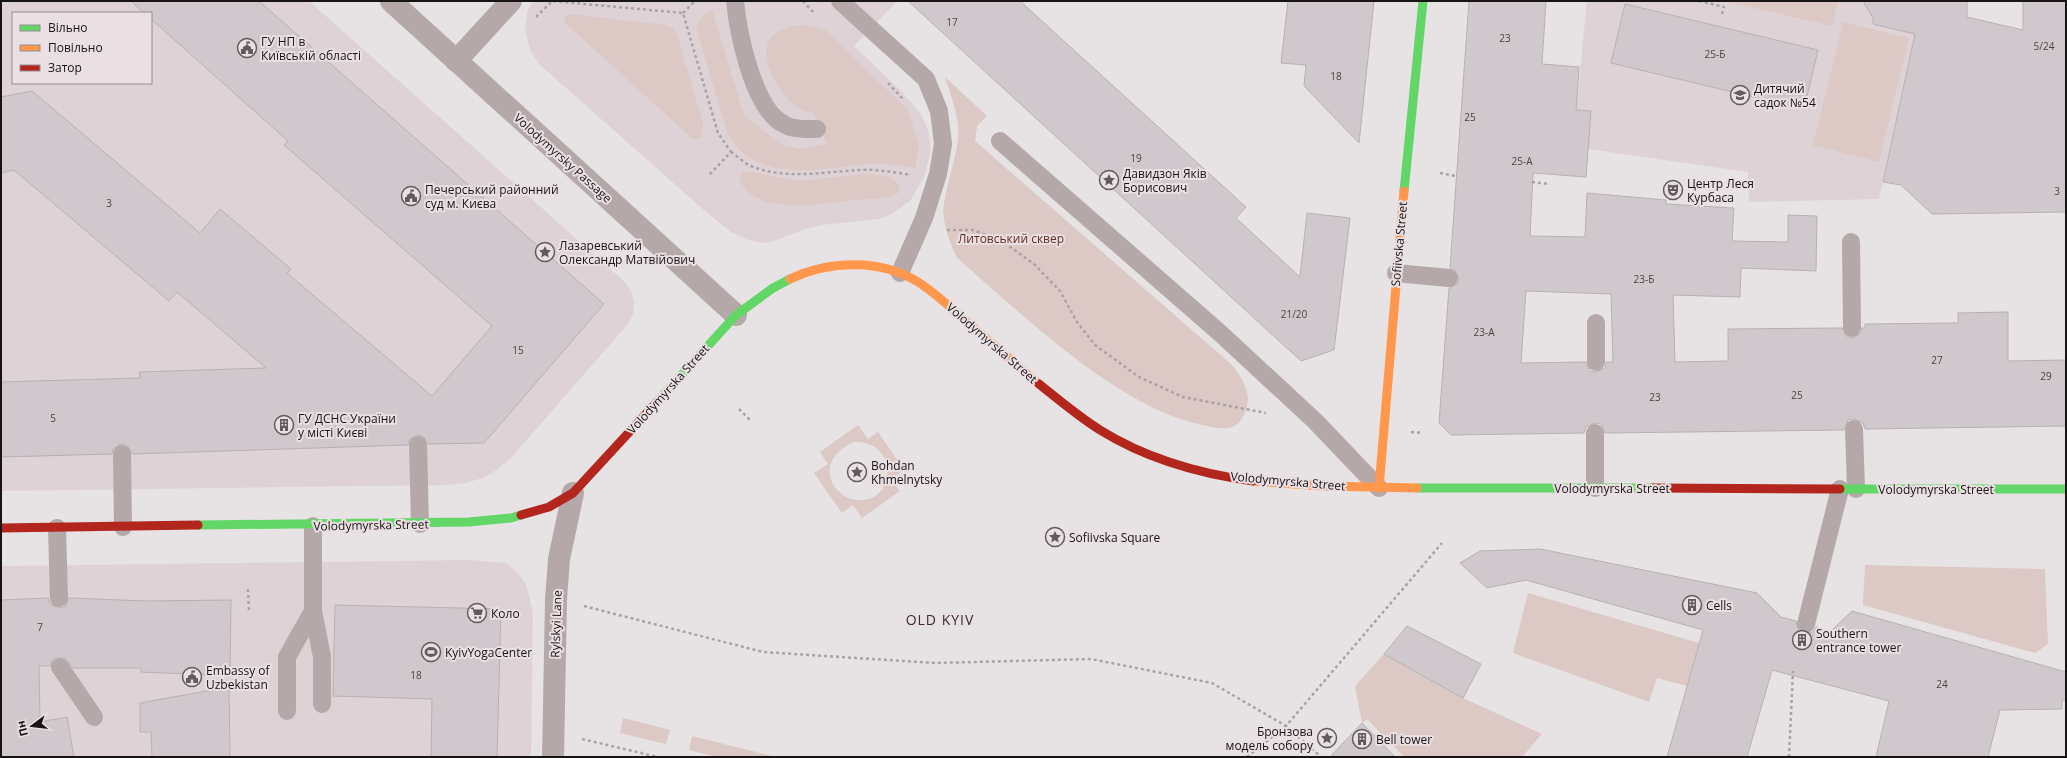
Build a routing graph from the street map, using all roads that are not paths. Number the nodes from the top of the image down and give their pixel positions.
1 (391, 1) edge
2 (511, 1) edge
3 (734, 1) edge
4 (840, 1) edge
5 (1423, 1) edge
6 (456, 61) junction
7 (817, 129) dead end
8 (1000, 141) dead end
9 (1851, 242) dead end
10 (900, 273) junction
11 (1396, 273) junction
12 (1450, 278) dead end
13 (736, 315) junction
14 (1596, 323) dead end
15 (1852, 328) dead end
16 (1596, 362) dead end
17 (1854, 429) dead end
18 (1595, 433) dead end
19 (418, 445) dead end
20 (122, 454) dead end
21 (1379, 488) junction
22 (1595, 488) junction
23 (1848, 489) junction
24 (2066, 489) edge
25 (572, 493) junction
26 (420, 524) junction
27 (313, 526) junction
28 (123, 527) junction
29 (1, 528) edge
30 (57, 528) junction
31 (59, 598) dead end
32 (313, 611) junction
33 (1806, 624) dead end
34 (60, 667) dead end
35 (322, 704) dead end
36 (287, 711) dead end
37 (94, 717) dead end
38 (553, 757) edge

1 - 6 street, Volodymyrsky Passage
2 - 6 street
3 - 7 lane
4 - 10 lane
5 - 11 main road, Sofiivska Street
6 - 13 street, Volodymyrsky Passage
8 - 21 lane
9 - 15 lane
10 - 13 main road, Volodymyrska Street
10 - 21 main road, Volodymyrska Street
11 - 12 lane
11 - 21 main road, Sofiivska Street
13 - 25 main road, Volodymyrska Street
14 - 16 lane
17 - 23 lane
18 - 22 lane
19 - 26 lane
20 - 28 lane
21 - 22 main road, Volodymyrska Street
22 - 23 main road, Volodymyrska Street
23 - 24 main road, Volodymyrska Street
23 - 33 lane
25 - 26 main road, Volodymyrska Street
25 - 38 street, Rylskyi Lane
26 - 27 main road, Volodymyrska Street
27 - 28 main road, Volodymyrska Street
27 - 32 lane
28 - 30 main road, Volodymyrska Street
29 - 30 main road, Volodymyrska Street
30 - 31 lane
32 - 35 lane
32 - 36 lane
34 - 37 lane

